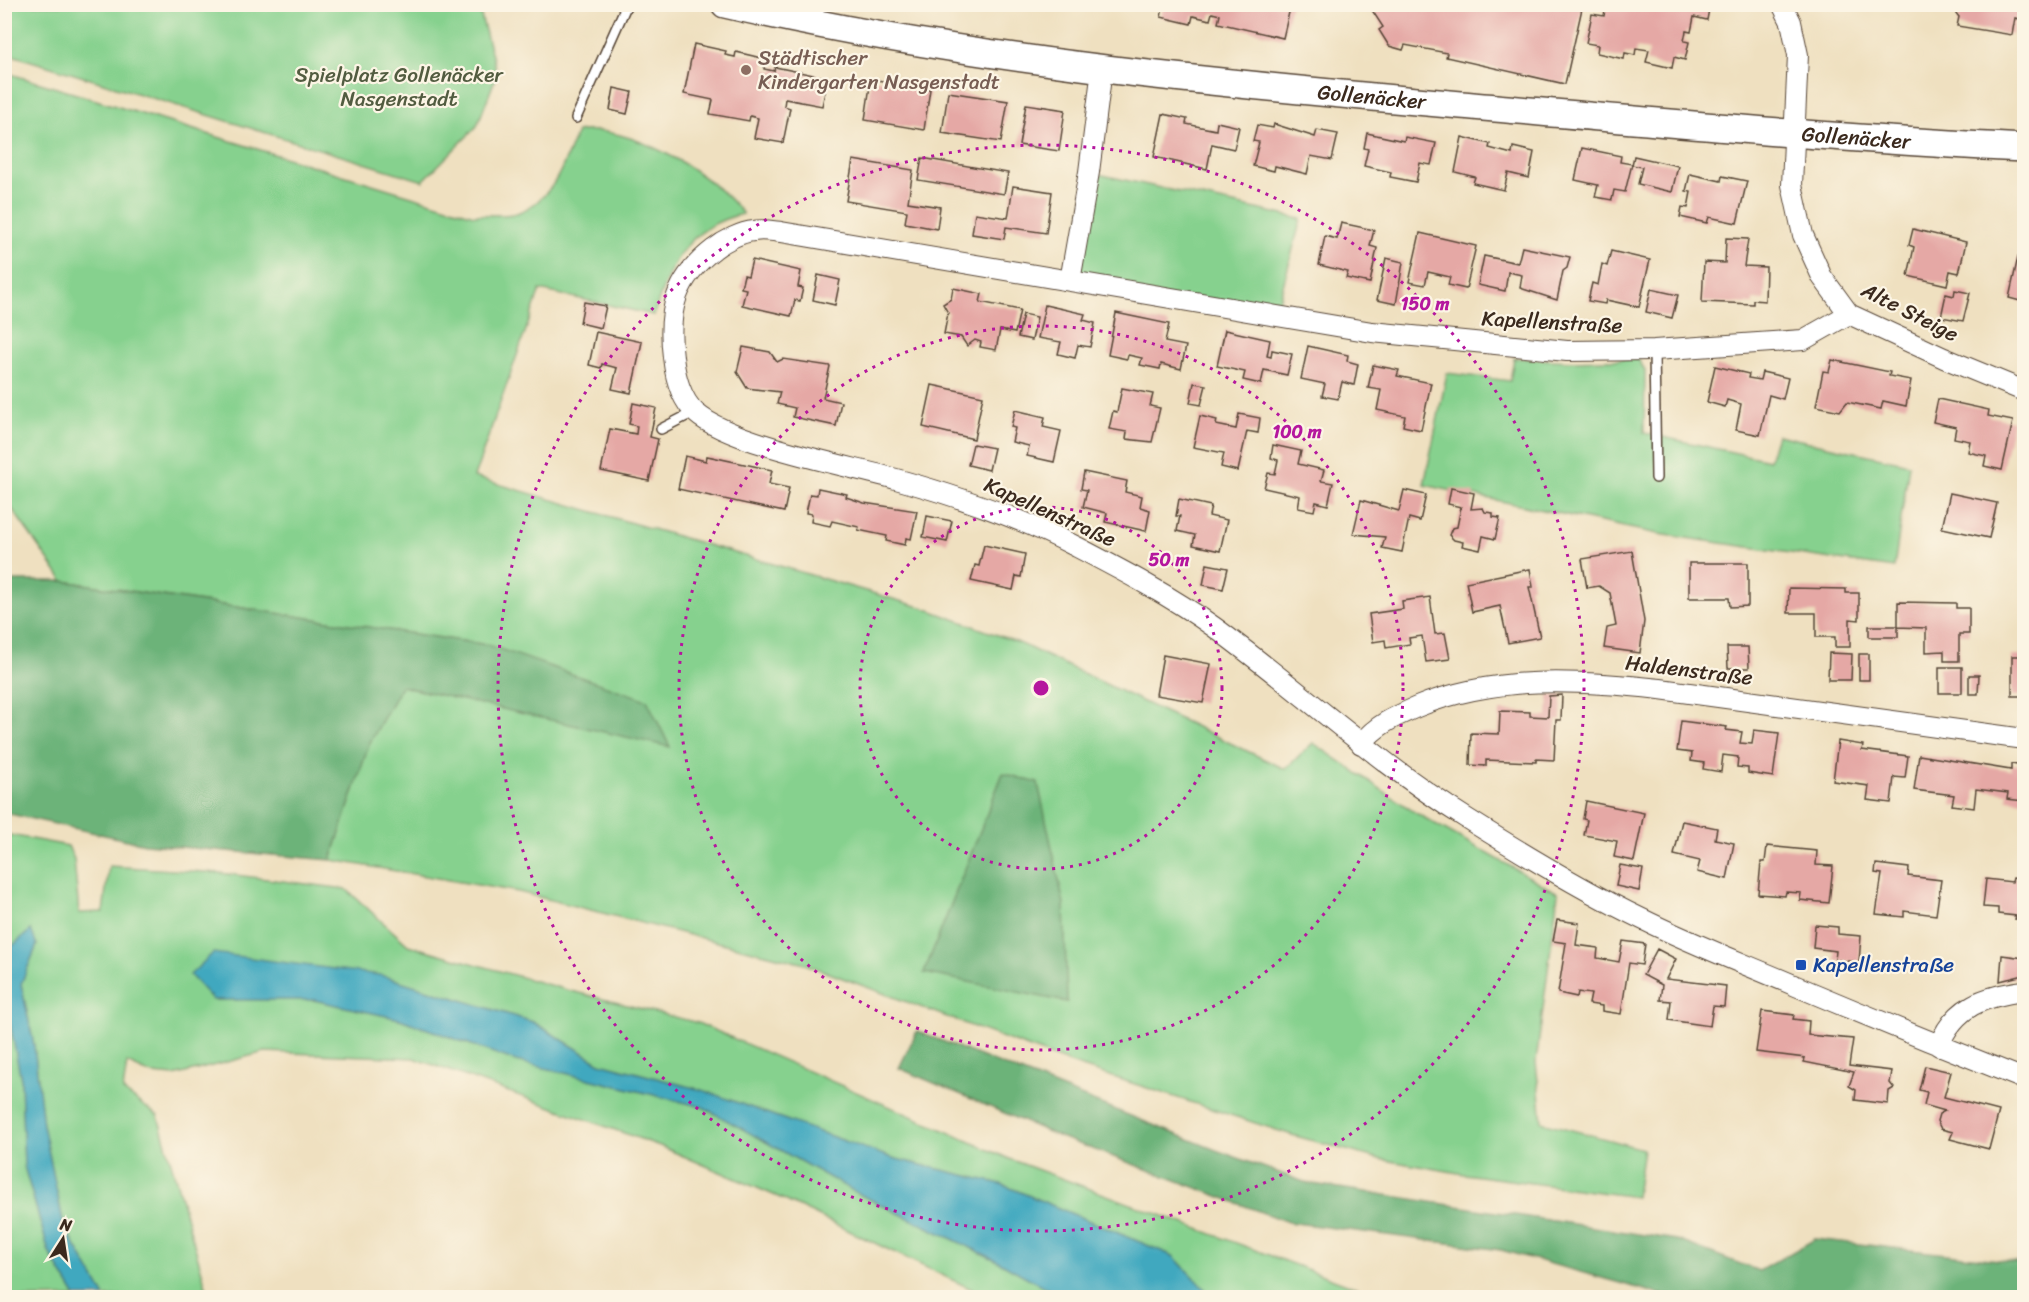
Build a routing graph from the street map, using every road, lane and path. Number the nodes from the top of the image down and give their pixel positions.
1 (627, 4) edge
2 (725, 4) edge
3 (1782, 4) edge
4 (1102, 69) junction
5 (576, 118) dead end
6 (1795, 134) junction
7 (2025, 148) edge
8 (1070, 281) junction
9 (1849, 314) junction
10 (1654, 350) junction
11 (2025, 391) edge
12 (694, 412) junction
13 (661, 429) dead end
14 (1656, 478) dead end
15 (2025, 739) edge
16 (1361, 744) junction
17 (2025, 991) edge
18 (1939, 1046) junction
19 (2025, 1079) edge

1 - 5 lane
2 - 4 street, Gollenäcker
3 - 6 street, Alte Steige
4 - 6 street, Gollenäcker
4 - 8 street
6 - 7 street, Gollenäcker
6 - 9 street, Alte Steige
8 - 10 street, Kapellenstraße
8 - 12 street, Kapellenstraße
9 - 10 street, Kapellenstraße
9 - 11 street, Alte Steige
10 - 14 lane
12 - 13 lane
12 - 16 street, Kapellenstraße
15 - 16 street, Haldenstraße
16 - 18 street, Kapellenstraße
17 - 18 street
18 - 19 street, Kapellenstraße

